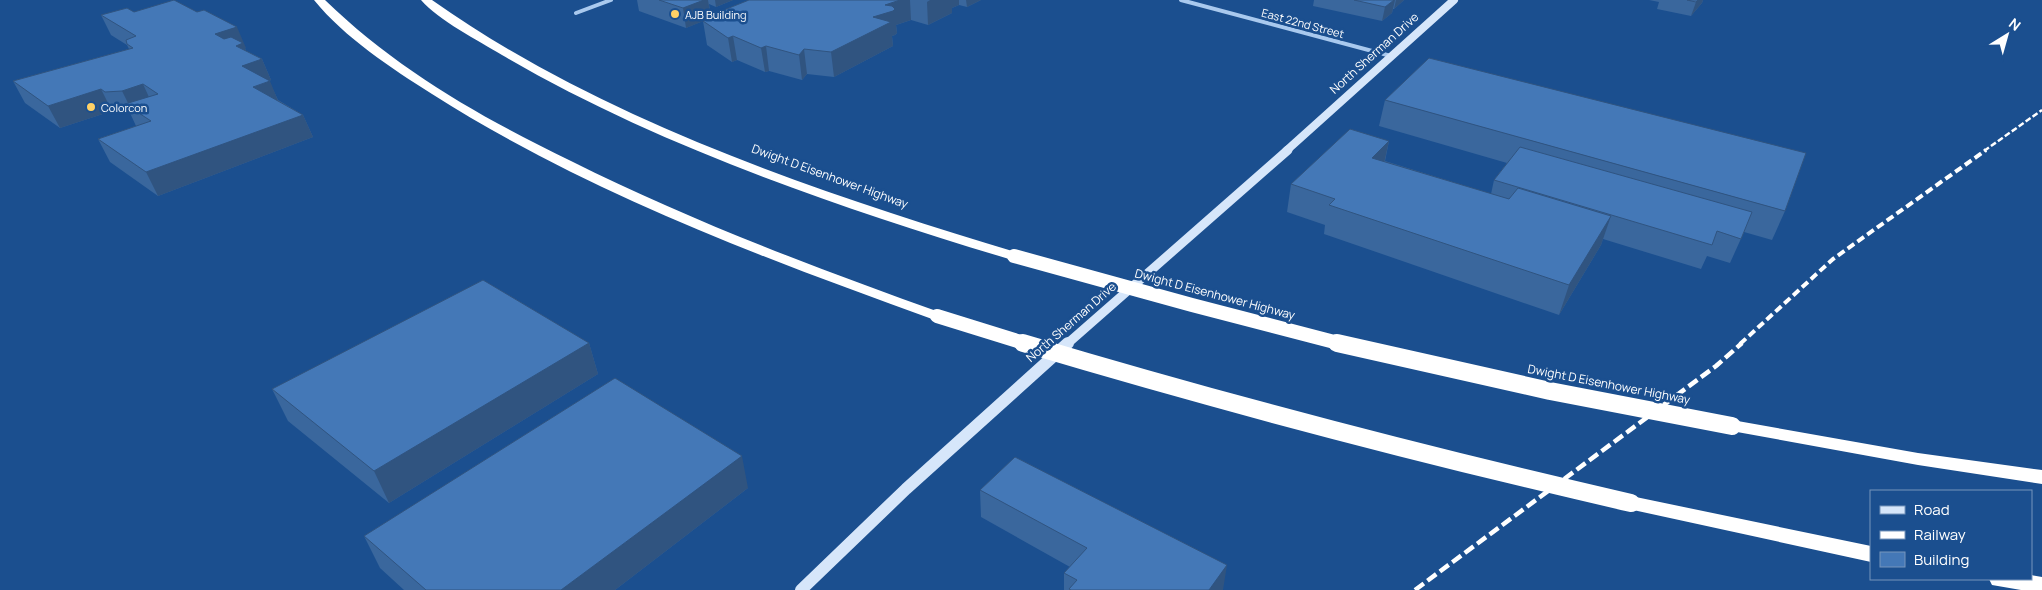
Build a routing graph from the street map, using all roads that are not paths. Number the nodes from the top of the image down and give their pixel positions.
1 (319, 0) edge
2 (426, 0) edge
3 (611, 0) edge
4 (1181, 0) edge
5 (1454, 0) edge
6 (576, 13) dead end
7 (1391, 56) junction
8 (2042, 477) edge
9 (1870, 554) edge
10 (2006, 580) edge
11 (2042, 585) edge
12 (801, 590) edge

1 - 9 highway, bridge
2 - 8 highway, Dwight D Eisenhower Highway, bridge
3 - 6 street
4 - 7 street, East 22nd Street
5 - 7 main road, North Sherman Drive
7 - 12 main road, North Sherman Drive
10 - 11 highway

